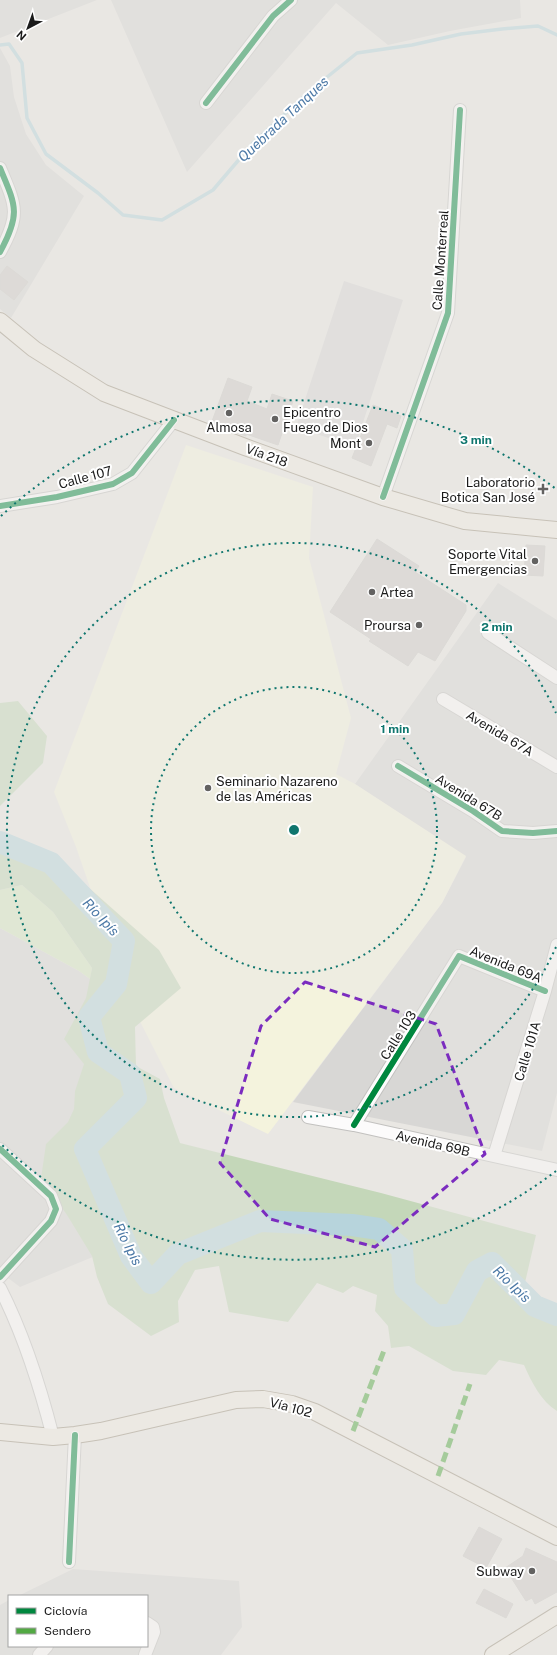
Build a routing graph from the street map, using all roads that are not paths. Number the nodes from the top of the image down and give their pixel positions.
1 (291, 0) edge
2 (206, 103) dead end
3 (460, 110) dead end
4 (0, 168) edge
5 (0, 252) edge
6 (0, 322) edge
7 (174, 420) junction
8 (383, 498) junction
9 (0, 506) edge
10 (557, 530) edge
11 (488, 633) dead end
12 (557, 678) edge
13 (443, 699) dead end
14 (398, 766) dead end
15 (557, 767) edge
16 (557, 831) edge
17 (557, 945) edge
18 (459, 956) joint
19 (545, 991) junction
20 (308, 1117) dead end
21 (354, 1125) junction
22 (0, 1149) edge
23 (494, 1156) junction
24 (557, 1170) edge
25 (0, 1277) edge
26 (0, 1288) edge
27 (3, 1301) edge
28 (0, 1432) edge
29 (74, 1435) junction
30 (53, 1437) junction
31 (557, 1537) edge
32 (69, 1562) dead end
33 (557, 1615) edge
34 (148, 1624) edge
35 (46, 1647) edge
36 (39, 1655) edge
37 (145, 1655) edge
38 (493, 1655) edge

1 - 2 street
3 - 8 street, Calle Monterreal
4 - 5 street
6 - 7 main road, Vía 218
7 - 8 main road, Vía 218
7 - 9 street, Calle 107
8 - 10 main road, Vía 218
11 - 12 street
13 - 15 street, Avenida 67A
14 - 16 street, Avenida 67B
17 - 19 street, Calle 101A
18 - 19 street, Avenida 69A
18 - 21 street, Calle 103
19 - 23 street, Calle 101A
20 - 21 street, Avenida 69B
21 - 23 street, Avenida 69B
22 - 25 street
23 - 24 street, Avenida 69B
26 - 27 street
27 - 30 street
28 - 30 main road, Vía 102
29 - 30 main road, Vía 102
29 - 31 main road, Vía 102
29 - 32 street
33 - 38 main road
34 - 37 street
35 - 36 street

